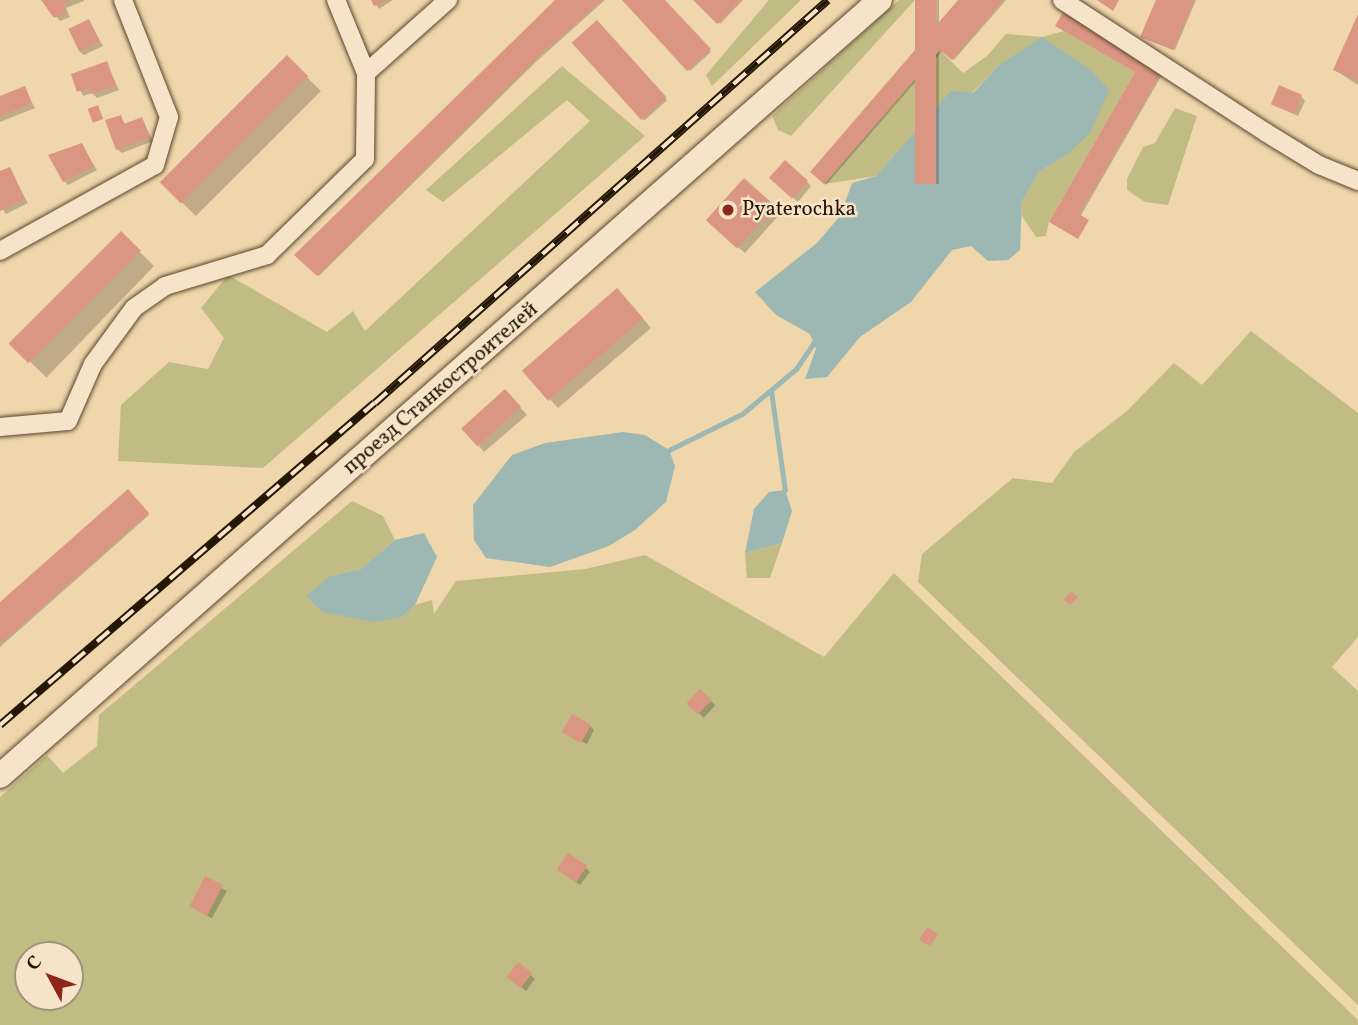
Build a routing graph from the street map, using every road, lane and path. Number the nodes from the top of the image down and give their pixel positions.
1 (123, 0) edge
2 (336, 0) edge
3 (448, 0) edge
4 (880, 0) edge
5 (1062, 0) edge
6 (366, 74) junction
7 (1358, 181) edge
8 (0, 251) edge
9 (0, 426) edge
10 (0, 776) edge

1 - 8 street
2 - 6 street
3 - 6 street
4 - 10 main road, проезд Станкостроителей
5 - 7 street
6 - 9 street

